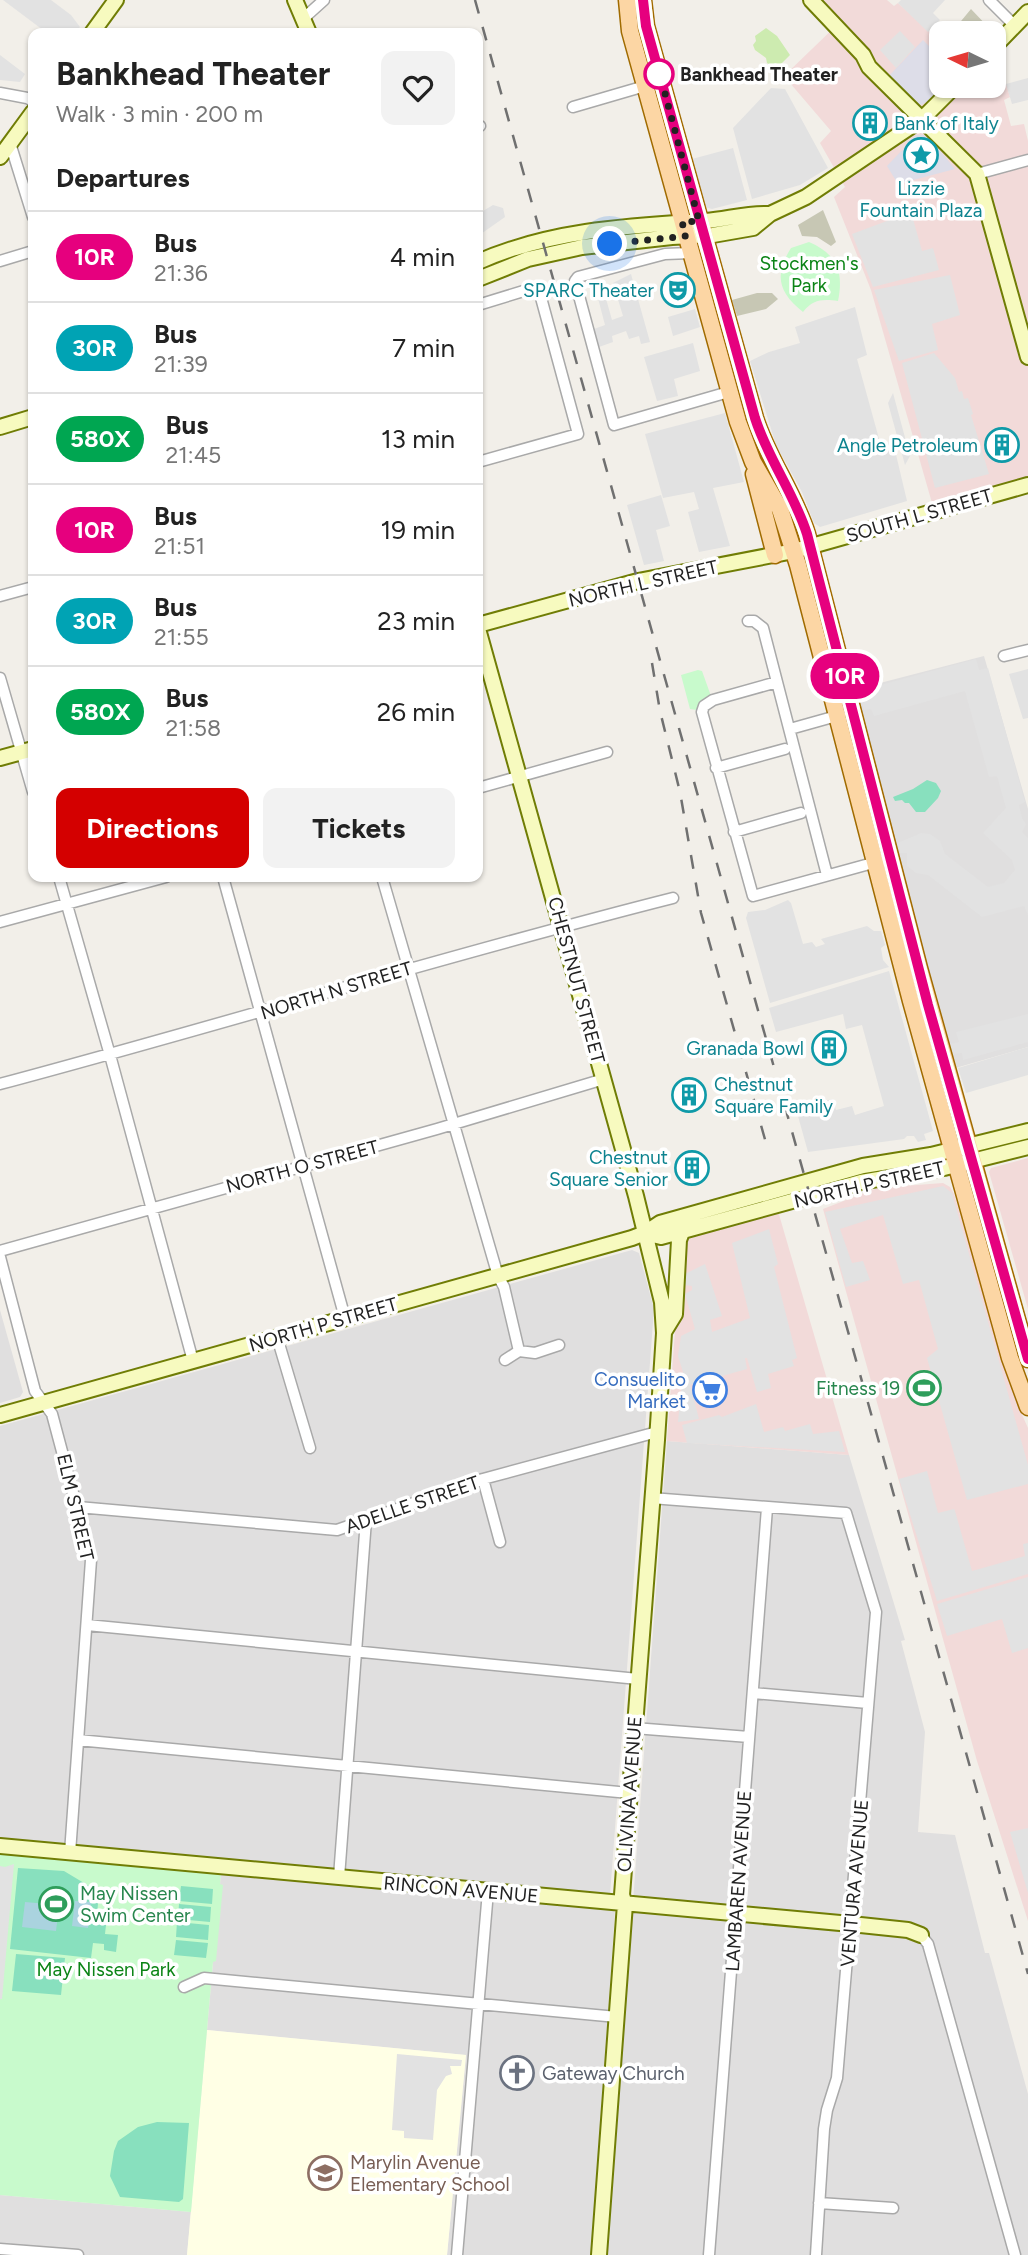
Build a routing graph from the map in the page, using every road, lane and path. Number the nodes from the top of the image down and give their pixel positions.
1 (116, 0) edge
2 (295, 0) edge
3 (324, 0) edge
4 (626, 0) edge
5 (643, 0) edge
6 (989, 0) edge
7 (811, 3) edge
8 (1028, 12) edge
9 (304, 18) junction
10 (1015, 26) junction
11 (96, 28) edge
12 (307, 28) edge
13 (1006, 35) edge
14 (645, 86) junction
15 (0, 93) edge
16 (28, 98) edge
17 (944, 98) edge
18 (573, 107) dead end
19 (28, 119) edge
20 (922, 119) junction
21 (10, 143) junction
22 (0, 157) edge
23 (1028, 160) edge
24 (976, 174) junction
25 (28, 201) edge
26 (701, 228) junction
27 (684, 229) junction
28 (28, 253) edge
29 (691, 253) junction
30 (483, 260) edge
31 (0, 261) edge
32 (483, 277) edge
33 (483, 303) edge
34 (1024, 324) edge
35 (1028, 357) edge
36 (746, 387) junction
37 (730, 391) junction
38 (28, 419) edge
39 (0, 427) edge
40 (747, 448) junction
41 (483, 461) edge
42 (1028, 485) edge
43 (810, 546) junction
44 (794, 551) junction
45 (775, 555) junction
46 (28, 588) edge
47 (0, 596) edge
48 (748, 621) dead end
49 (483, 626) edge
50 (483, 645) edge
51 (1028, 650) edge
52 (1004, 656) dead end
53 (0, 678) edge
54 (778, 682) junction
55 (846, 714) junction
56 (790, 729) junction
57 (785, 749) dead end
58 (27, 751) edge
59 (607, 752) dead end
60 (0, 758) edge
61 (716, 768) junction
62 (520, 777) junction
63 (483, 787) edge
64 (801, 813) dead end
65 (734, 831) junction
66 (883, 860) junction
67 (827, 876) junction
68 (60, 882) edge
69 (147, 882) edge
70 (224, 882) edge
71 (383, 882) edge
72 (673, 898) dead end
73 (66, 903) junction
74 (0, 922) edge
75 (562, 926) junction
76 (408, 968) junction
77 (259, 1013) junction
78 (110, 1055) junction
79 (604, 1079) junction
80 (0, 1084) edge
81 (454, 1124) junction
82 (1028, 1131) edge
83 (1028, 1147) edge
84 (970, 1153) junction
85 (954, 1158) junction
86 (303, 1167) junction
87 (150, 1208) junction
88 (682, 1232) junction
89 (645, 1233) junction
90 (0, 1251) edge
91 (0, 1257) edge
92 (498, 1276) junction
93 (345, 1318) junction
94 (664, 1333) junction
95 (277, 1337) junction
96 (559, 1345) dead end
97 (519, 1350) junction
98 (1028, 1359) edge
99 (505, 1360) dead end
100 (193, 1361) junction
101 (44, 1402) junction
102 (1028, 1407) edge
103 (0, 1415) edge
104 (657, 1432) junction
105 (310, 1448) dead end
106 (484, 1479) junction
107 (651, 1499) junction
108 (78, 1507) junction
109 (767, 1508) junction
110 (366, 1520) junction
111 (500, 1542) dead end
112 (87, 1625) junction
113 (357, 1652) junction
114 (638, 1679) junction
115 (753, 1693) junction
116 (868, 1703) junction
117 (634, 1728) junction
118 (749, 1737) junction
119 (78, 1740) junction
120 (348, 1766) junction
121 (629, 1793) junction
122 (0, 1846) edge
123 (70, 1853) junction
124 (339, 1877) junction
125 (488, 1891) junction
126 (625, 1904) junction
127 (736, 1915) junction
128 (851, 1924) junction
129 (921, 1935) joint
130 (184, 1987) dead end
131 (477, 2003) junction
132 (617, 2017) junction
133 (819, 2203) junction
134 (893, 2208) dead end
135 (0, 2249) edge
136 (78, 2255) edge
137 (457, 2255) edge
138 (599, 2255) edge
139 (709, 2255) edge
140 (816, 2255) edge
141 (1015, 2255) edge

1 - 11 street
2 - 9 street
3 - 9 street
4 - 14 main road
5 - 26 main road
6 - 10 street
7 - 20 street
8 - 10 street
9 - 12 street
10 - 13 street
14 - 18 street
14 - 27 main road
15 - 16 street
17 - 20 street
19 - 21 street
20 - 24 street
20 - 26 street
21 - 22 street
21 - 25 street
23 - 24 street
24 - 34 street
26 - 27 street
26 - 36 main road
27 - 29 main road
27 - 30 street
27 - 32 street
28 - 31 street
29 - 37 main road
29 - 37 street
33 - 41 street
34 - 35 street
36 - 37 street
36 - 43 main road
37 - 40 main road
38 - 39 street
40 - 44 main road
40 - 45 main road
42 - 43 street, SOUTH L STREET
43 - 44 street, NORTH L STREET
43 - 55 main road
44 - 45 street, NORTH L STREET
44 - 55 main road
45 - 49 street, NORTH L STREET
46 - 47 street
48 - 54 street
50 - 62 street, CHESTNUT STREET
51 - 52 street
53 - 58 street
54 - 56 street
54 - 61 street
55 - 56 street
55 - 66 main road
56 - 67 street
57 - 61 street
58 - 60 street
59 - 62 street
61 - 65 street
62 - 63 street
62 - 75 street, CHESTNUT STREET
64 - 65 street
65 - 67 street
66 - 67 street
66 - 84 main road
66 - 85 main road
68 - 73 street
69 - 73 street
70 - 77 street
71 - 76 street
72 - 75 street, NORTH N STREET
73 - 74 street
73 - 78 street
75 - 76 street, NORTH N STREET
75 - 79 street, CHESTNUT STREET
76 - 77 street, NORTH N STREET
76 - 81 street
77 - 78 street, NORTH N STREET
77 - 86 street
78 - 80 street, NORTH N STREET
78 - 87 street
79 - 81 street, NORTH O STREET
79 - 89 street, CHESTNUT STREET
81 - 86 street, NORTH O STREET
81 - 92 street
82 - 84 street
83 - 84 street
84 - 85 street, NORTH P STREET
84 - 98 main road
85 - 88 street, NORTH P STREET
85 - 89 street, NORTH P STREET
85 - 102 main road
86 - 87 street, NORTH O STREET
86 - 93 street
87 - 90 street, NORTH O STREET
87 - 100 street
88 - 89 street, NORTH P STREET
88 - 94 street
89 - 92 street, NORTH P STREET
89 - 94 street, CHESTNUT STREET
91 - 101 street, ELM STREET
92 - 93 street, NORTH P STREET
92 - 97 street
93 - 95 street, NORTH P STREET
94 - 104 street, OLIVINA AVENUE
95 - 100 street, NORTH P STREET
95 - 105 street
96 - 97 street
97 - 99 street
100 - 101 street, NORTH P STREET
101 - 103 street, NORTH P STREET
101 - 108 street, ELM STREET
104 - 106 street, ADELLE STREET
104 - 107 street, OLIVINA AVENUE
106 - 110 street, ADELLE STREET
106 - 111 street
107 - 109 street
107 - 114 street, OLIVINA AVENUE
108 - 110 street, ADELLE STREET
108 - 112 street, ELM STREET
109 - 115 street, LAMBAREN AVENUE
109 - 116 street, VENTURA AVENUE
110 - 113 street
112 - 113 street
112 - 119 street, ELM STREET
113 - 114 street
113 - 120 street
114 - 117 street, OLIVINA AVENUE
115 - 116 street
115 - 118 street, LAMBAREN AVENUE
116 - 128 street, VENTURA AVENUE
117 - 118 street
117 - 121 street, OLIVINA AVENUE
118 - 127 street, LAMBAREN AVENUE
119 - 120 street
119 - 123 street, ELM STREET
120 - 121 street
120 - 124 street
121 - 126 street, OLIVINA AVENUE
122 - 123 street, RINCON AVENUE
123 - 124 street, RINCON AVENUE
124 - 125 street, RINCON AVENUE
125 - 126 street, RINCON AVENUE
125 - 131 street
126 - 127 street, RINCON AVENUE
126 - 132 street, OLIVINA AVENUE
127 - 128 street, RINCON AVENUE
127 - 139 street, LAMBAREN AVENUE
128 - 129 street, RINCON AVENUE
128 - 133 street, VENTURA AVENUE
129 - 141 street
130 - 131 street
131 - 132 street
131 - 137 street
132 - 138 street, OLIVINA AVENUE
133 - 134 street
133 - 140 street, VENTURA AVENUE
135 - 136 street

